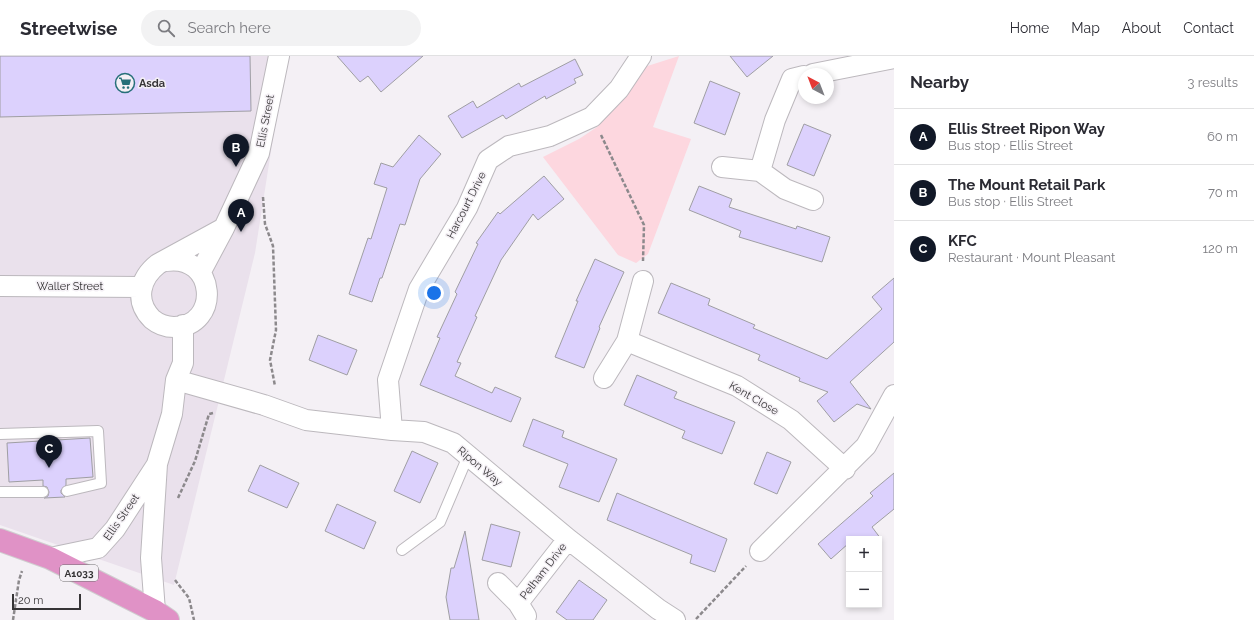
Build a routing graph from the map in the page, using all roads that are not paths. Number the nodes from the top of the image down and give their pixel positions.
1 (278, 56) edge
2 (641, 56) edge
3 (894, 58) edge
4 (834, 70) edge
5 (798, 78) edge
6 (722, 167) dead end
7 (760, 171) junction
8 (813, 200) dead end
9 (224, 228) junction
10 (166, 261) junction
11 (200, 273) junction
12 (643, 281) road end
13 (0, 286) edge
14 (141, 287) junction
15 (163, 325) junction
16 (183, 326) junction
17 (627, 342) junction
18 (179, 372) junction
19 (604, 378) dead end
20 (894, 395) edge
21 (392, 430) junction
22 (0, 434) edge
23 (468, 456) junction
24 (157, 464) junction
25 (845, 469) junction
26 (66, 491) dead end
27 (0, 492) edge
28 (44, 492) dead end
29 (568, 539) junction
30 (0, 540) edge
31 (402, 550) dead end
32 (760, 551) road end
33 (50, 558) junction
34 (498, 583) dead end
35 (162, 616) edge
36 (675, 620) edge

1 - 9 street, Ellis Street
2 - 21 street, Harcourt Drive
3 - 4 street
5 - 7 street
6 - 7 street
7 - 8 street
9 - 10 street
9 - 11 street, Ellis Street
10 - 11 street
10 - 14 street
11 - 16 street
12 - 17 street
13 - 14 street, Waller Street
14 - 15 street
15 - 16 street
15 - 18 street
16 - 18 street, Ellis Street
17 - 19 street
17 - 25 street, Kent Close
18 - 21 street, Ripon Way
18 - 24 street, Ellis Street
20 - 25 street
21 - 23 street, Ripon Way
22 - 26 lane
23 - 29 street, Ripon Way
23 - 31 lane
24 - 33 street, Ellis Street
24 - 35 street, Ellis Street
25 - 32 street
27 - 28 lane
29 - 34 street, Pelham Drive
29 - 36 street, Ripon Way
30 - 33 highway, A1033
33 - 35 highway, A1033

